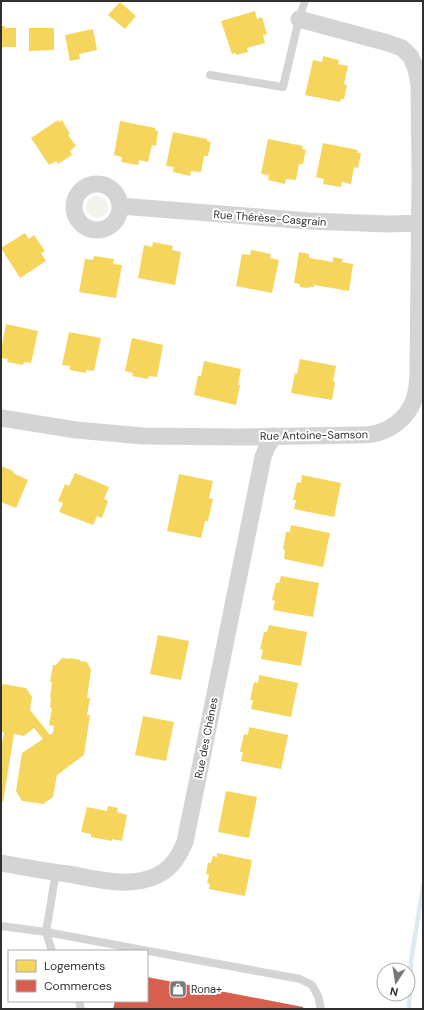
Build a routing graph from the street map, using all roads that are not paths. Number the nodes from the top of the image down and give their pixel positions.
1 (305, 1) edge
2 (300, 19) junction
3 (210, 75) dead end
4 (120, 206) dead end
5 (420, 223) junction
6 (1, 418) edge
7 (274, 436) junction
8 (1, 863) edge
9 (56, 872) junction
10 (1, 926) edge
11 (46, 932) junction
12 (52, 950) edge
13 (143, 950) edge
14 (148, 951) edge
15 (321, 1009) edge

1 - 2 lane
2 - 3 lane
2 - 5 street, Rue Antoine-Samson
4 - 5 street, Rue Thérèse-Casgrain
5 - 7 street, Rue Antoine-Samson
6 - 7 street, Rue Antoine-Samson
7 - 9 street, Rue des Chênes
8 - 9 street, Rue des Chênes
9 - 11 lane
10 - 11 lane
11 - 12 lane
11 - 13 lane
14 - 15 lane

